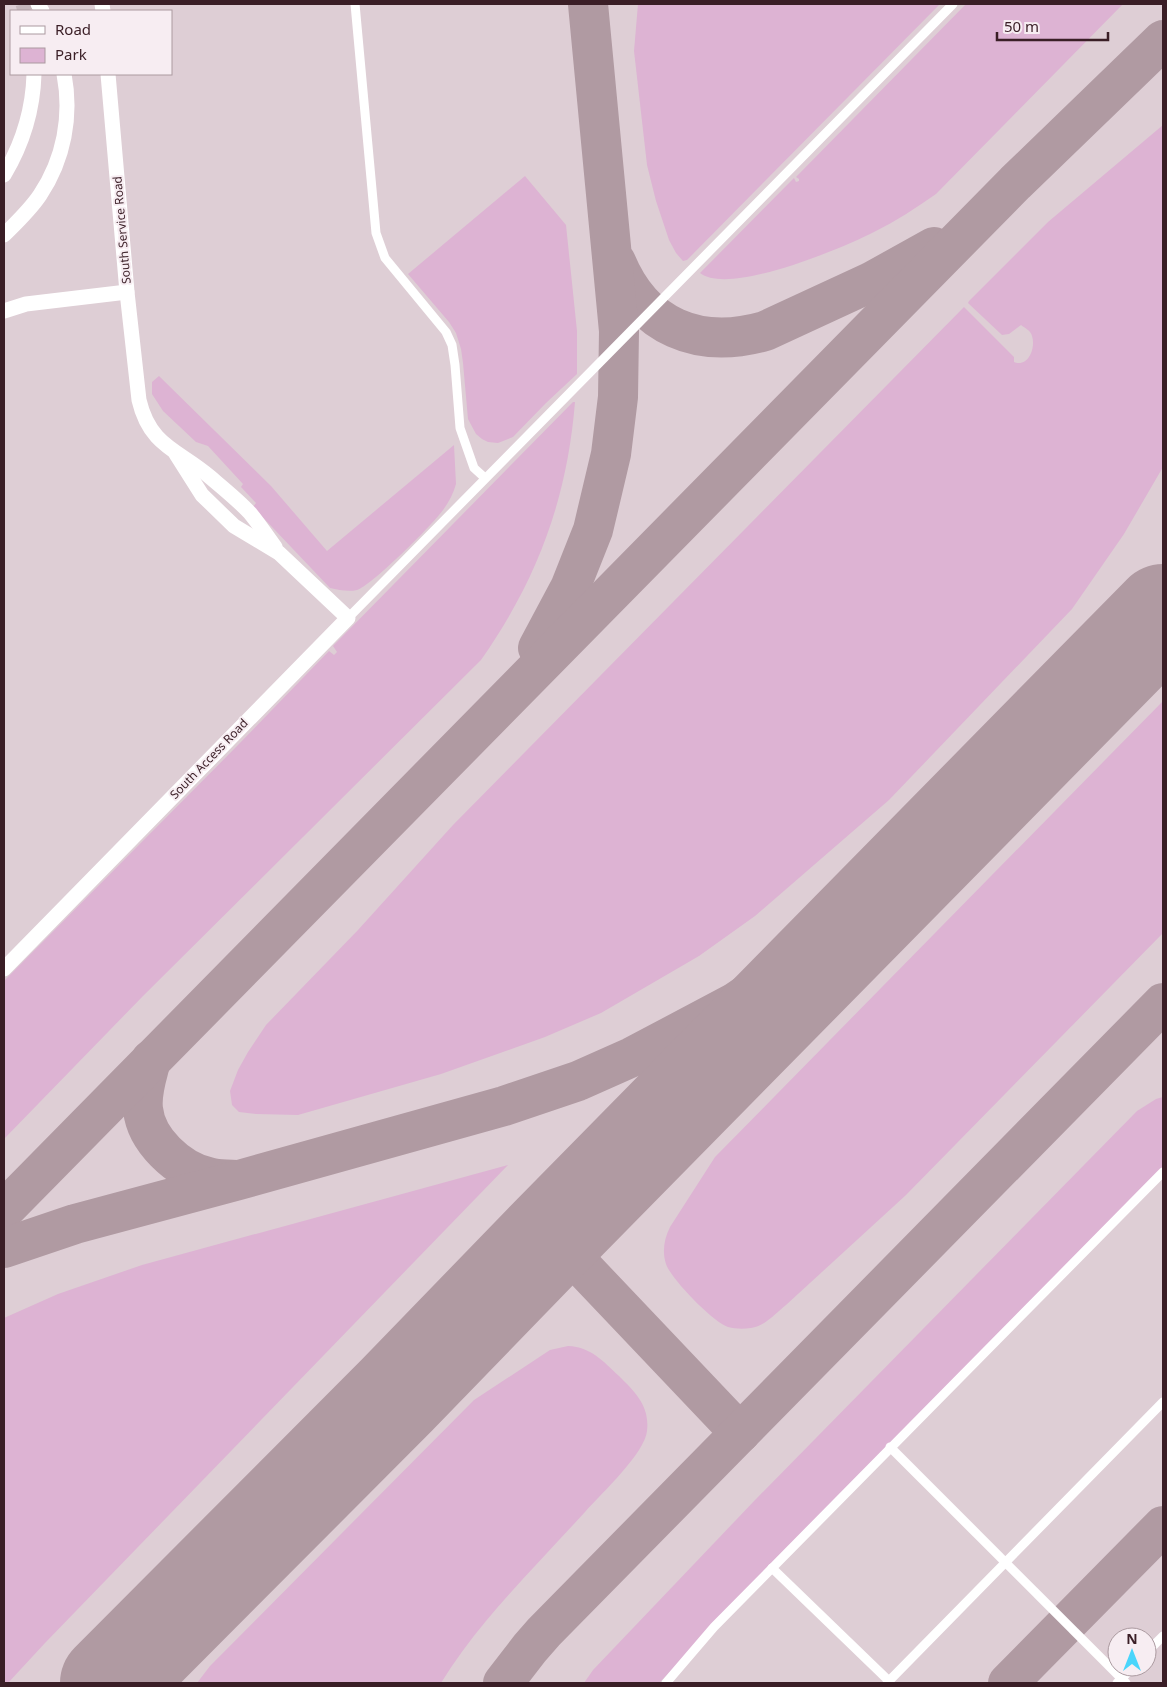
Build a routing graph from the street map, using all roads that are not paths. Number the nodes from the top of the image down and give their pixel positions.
1 (355, 4) edge
2 (953, 4) edge
3 (34, 75) edge
4 (64, 75) edge
5 (108, 75) edge
6 (4, 175) edge
7 (4, 235) edge
8 (127, 292) junction
9 (4, 311) edge
10 (485, 478) junction
11 (348, 618) junction
12 (4, 969) edge
13 (1163, 1172) edge
14 (1163, 1402) edge
15 (890, 1447) junction
16 (1007, 1562) junction
17 (772, 1568) junction
18 (888, 1682) edge
19 (1122, 1682) edge
20 (666, 1683) edge

1 - 10 lane
2 - 10 lane
3 - 6 street
4 - 7 street
5 - 8 street, South Service Road
8 - 9 street, South Service Road
8 - 11 street
10 - 11 lane
11 - 12 street, South Access Road
13 - 15 lane
14 - 16 lane
15 - 16 lane
15 - 17 lane
16 - 18 lane
16 - 19 lane
17 - 18 lane
17 - 20 lane

